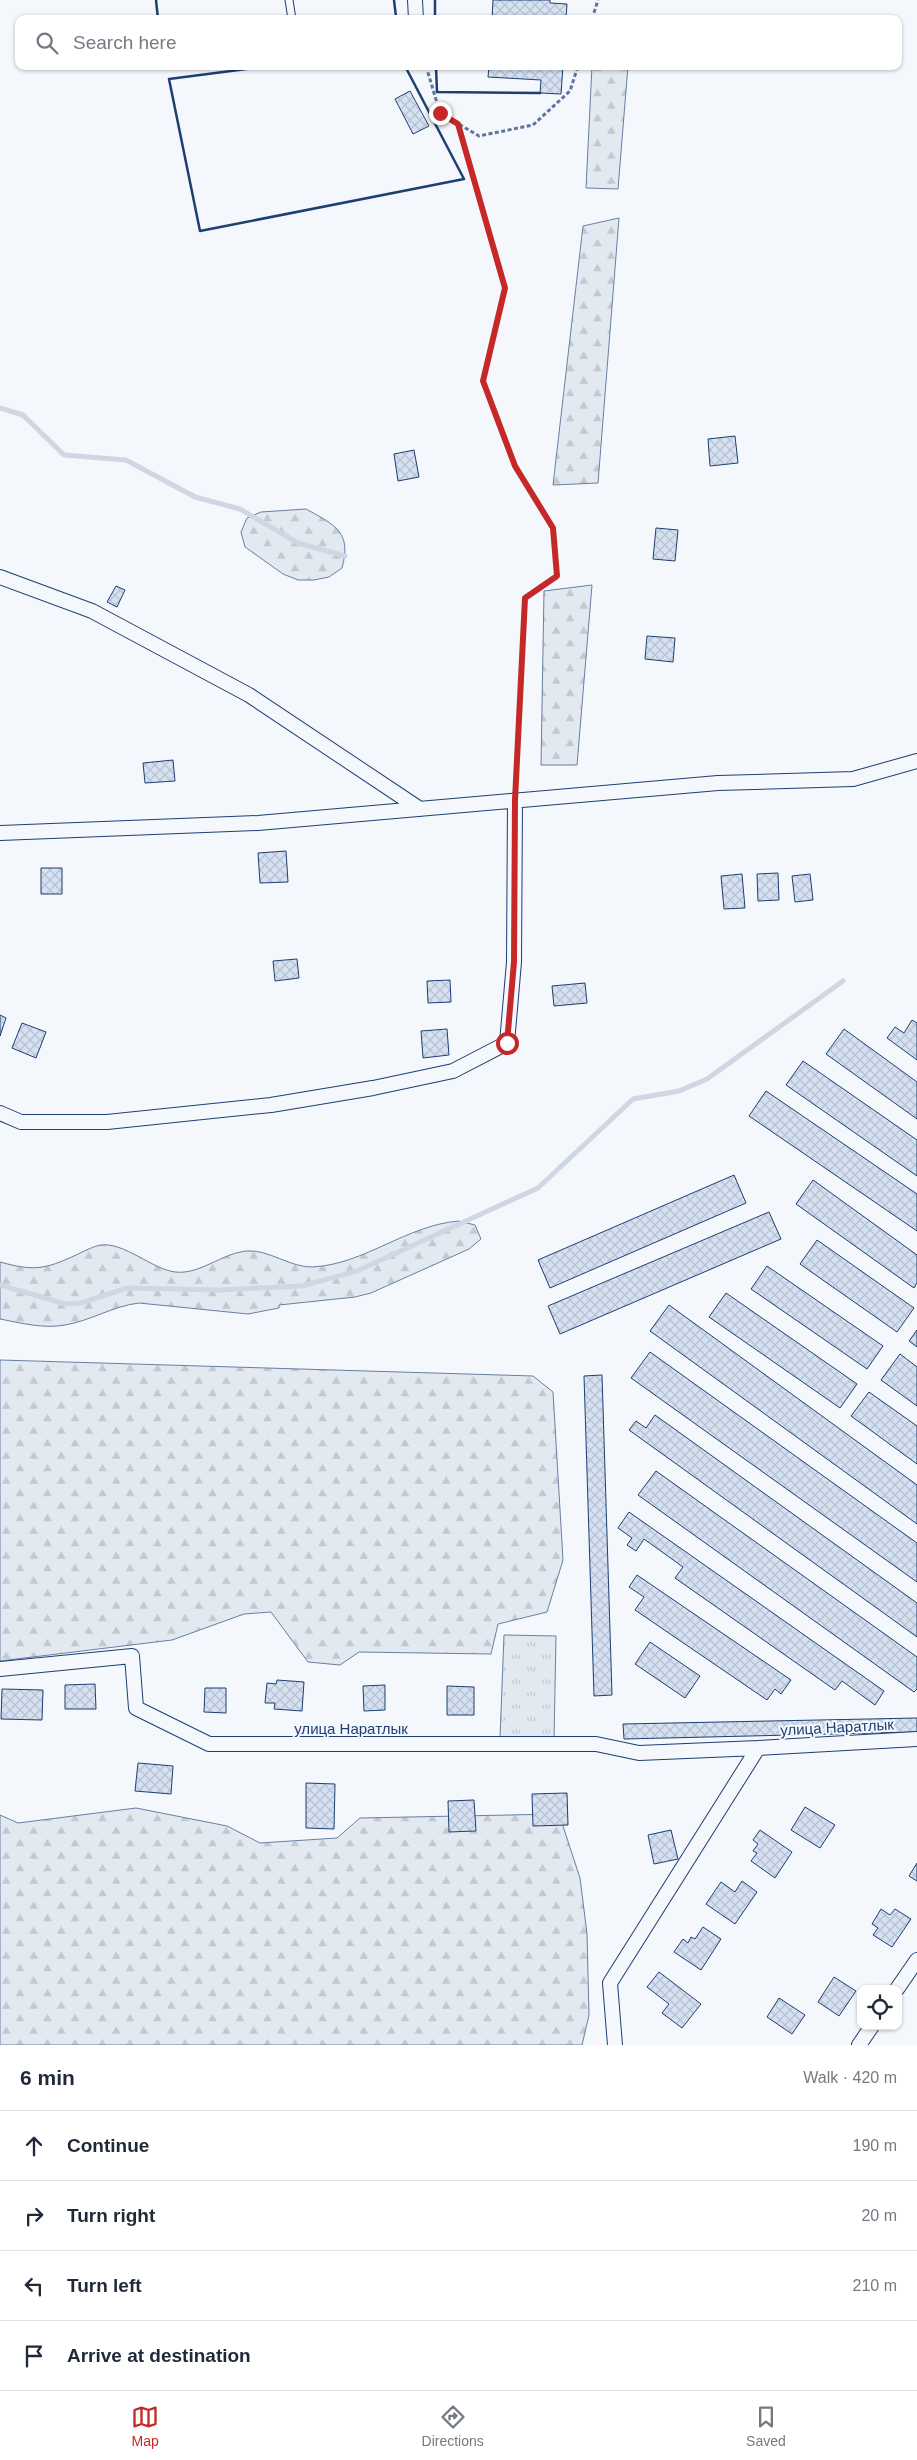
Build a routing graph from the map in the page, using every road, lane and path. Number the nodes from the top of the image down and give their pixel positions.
1 (289, 0) edge
2 (414, 0) edge
3 (598, 0) edge
4 (291, 15) edge
5 (416, 15) edge
6 (593, 15) edge
7 (427, 70) edge
8 (577, 70) edge
9 (458, 124) junction
10 (0, 577) edge
11 (917, 761) edge
12 (515, 800) junction
13 (420, 809) junction
14 (0, 833) edge
15 (0, 1113) edge
16 (0, 1669) edge
17 (917, 1739) edge
18 (758, 1748) junction
19 (917, 1960) edge
20 (900, 1985) edge
21 (869, 2030) edge
22 (614, 2045) edge
23 (859, 2045) edge

1 - 4 lane
2 - 5 street
3 - 6 path
7 - 9 path
8 - 9 path
9 - 12 path
10 - 13 street
11 - 12 street
12 - 13 street
12 - 15 street
13 - 14 street
16 - 18 street, улица Наратлык
17 - 18 street, улица Наратлык
18 - 22 street
19 - 20 street
21 - 23 street

